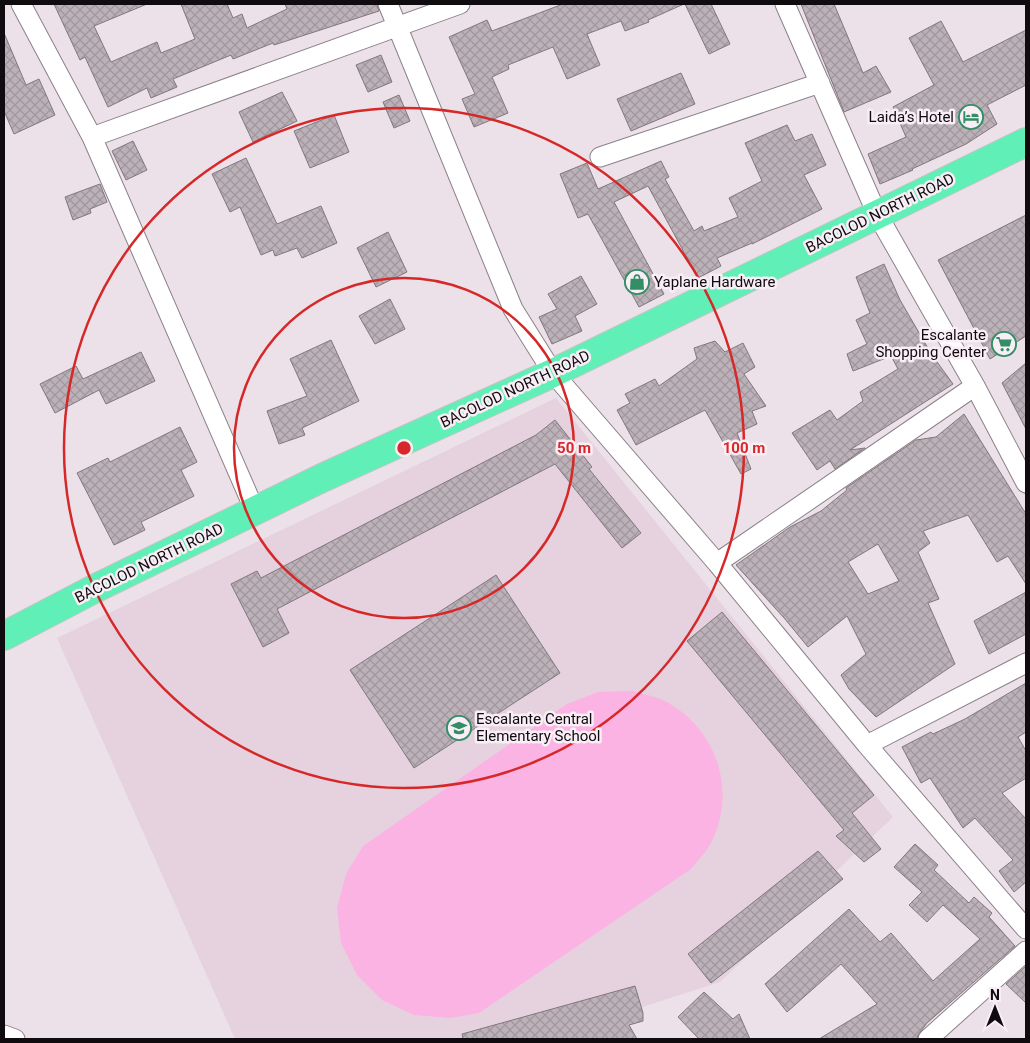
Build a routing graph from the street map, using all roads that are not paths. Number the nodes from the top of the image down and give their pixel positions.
1 (21, 4) edge
2 (388, 4) edge
3 (460, 4) edge
4 (785, 4) edge
5 (396, 26) junction
6 (820, 83) junction
7 (92, 137) junction
8 (1026, 142) edge
9 (600, 157) dead end
10 (877, 214) junction
11 (553, 373) junction
12 (975, 386) junction
13 (1026, 483) edge
14 (255, 511) junction
15 (717, 563) junction
16 (4, 636) edge
17 (1026, 663) edge
18 (867, 745) junction
19 (1026, 929) edge
20 (1026, 951) edge
21 (4, 1035) edge
22 (15, 1039) edge
23 (928, 1039) edge

1 - 7 street
2 - 5 street
3 - 5 street
4 - 6 street
5 - 7 street
5 - 11 street
6 - 9 street
6 - 10 street
7 - 14 street
8 - 10 highway, BACOLOD NORTH ROAD
10 - 11 highway, BACOLOD NORTH ROAD
10 - 12 street
11 - 14 highway, BACOLOD NORTH ROAD
11 - 15 street
12 - 13 street
12 - 15 street
14 - 16 highway, BACOLOD NORTH ROAD
15 - 18 street
17 - 18 street
18 - 19 street
20 - 23 street
21 - 22 street

